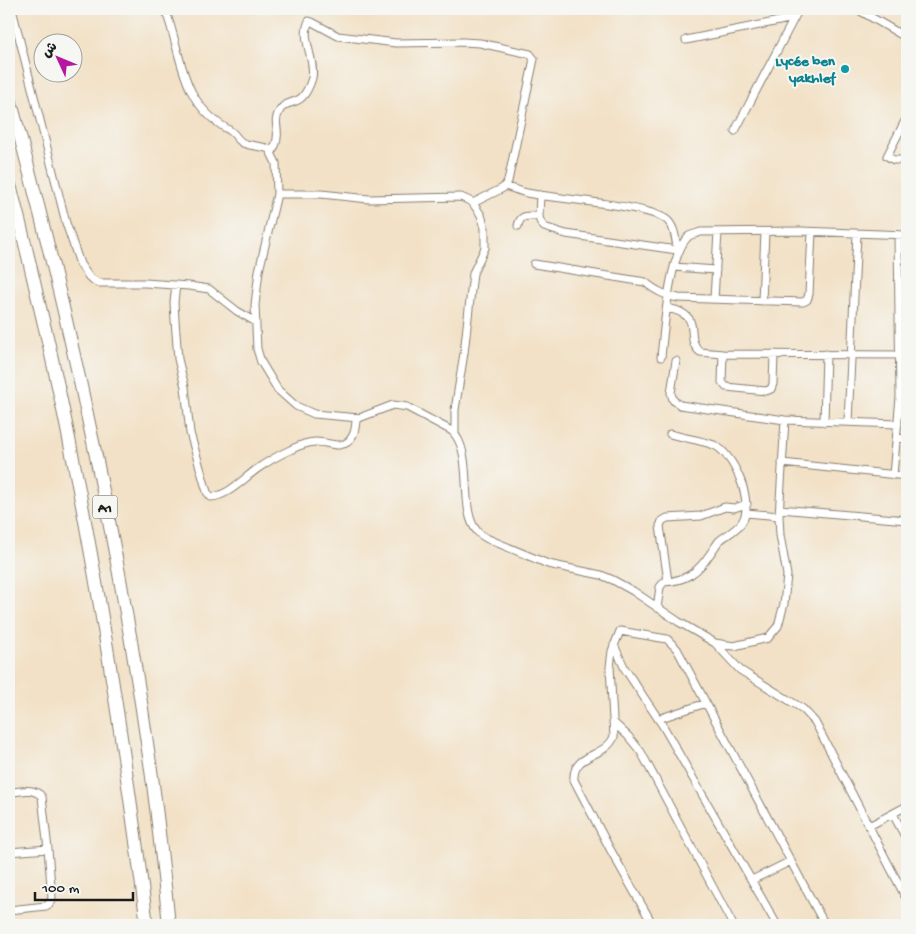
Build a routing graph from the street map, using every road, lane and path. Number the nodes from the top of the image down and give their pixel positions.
1 (12, 9) edge
2 (166, 9) edge
3 (800, 9) edge
4 (856, 9) edge
5 (794, 18) junction
6 (907, 38) edge
7 (686, 40) dead end
8 (9, 95) edge
9 (907, 117) edge
10 (905, 125) edge
11 (735, 131) dead end
12 (272, 152) junction
13 (907, 160) edge
14 (9, 182) edge
15 (505, 186) junction
16 (277, 194) junction
17 (540, 195) junction
18 (473, 203) junction
19 (539, 216) junction
20 (518, 226) dead end
21 (718, 232) junction
22 (765, 232) junction
23 (812, 232) junction
24 (857, 234) junction
25 (898, 235) junction
26 (907, 235) edge
27 (678, 252) junction
28 (534, 264) dead end
29 (674, 267) junction
30 (716, 270) junction
31 (899, 270) junction
32 (907, 270) edge
33 (176, 285) junction
34 (668, 296) junction
35 (714, 299) junction
36 (762, 301) junction
37 (667, 308) junction
38 (256, 322) junction
39 (723, 354) junction
40 (774, 354) junction
41 (826, 354) junction
42 (852, 354) junction
43 (904, 355) edge
44 (661, 357) dead end
45 (676, 361) dead end
46 (904, 397) edge
47 (356, 418) junction
48 (785, 420) junction
49 (824, 422) junction
50 (848, 422) junction
51 (898, 424) junction
52 (455, 433) junction
53 (670, 434) dead end
54 (897, 438) junction
55 (907, 439) edge
56 (782, 463) junction
57 (893, 475) junction
58 (907, 476) edge
59 (747, 504) junction
60 (780, 512) junction
61 (747, 513) junction
62 (907, 520) edge
63 (668, 582) junction
64 (657, 608) junction
65 (715, 643) junction
66 (614, 645) junction
67 (706, 703) junction
68 (658, 719) junction
69 (614, 722) junction
70 (9, 793) edge
71 (907, 806) edge
72 (893, 814) junction
73 (869, 826) junction
74 (907, 840) edge
75 (48, 849) junction
76 (9, 852) edge
77 (791, 861) junction
78 (752, 880) junction
79 (906, 896) edge
80 (9, 910) edge
81 (147, 925) edge
82 (170, 925) edge
83 (654, 925) edge
84 (733, 925) edge
85 (777, 925) edge
86 (825, 925) edge

1 - 33 street
2 - 12 street
3 - 5 street
4 - 6 street
5 - 7 street
5 - 11 street
8 - 82 highway, A1
9 - 10 street
10 - 13 street
12 - 15 street
12 - 16 street
14 - 81 highway, A1
15 - 17 street
15 - 18 street
16 - 18 street
16 - 38 street
17 - 19 street
17 - 27 street
18 - 52 street
19 - 20 street
19 - 27 street
21 - 22 street
21 - 27 street
21 - 30 street
22 - 23 street
22 - 36 street
23 - 24 street
23 - 36 street
24 - 25 street
24 - 42 street
25 - 26 street
25 - 31 street
27 - 29 street
28 - 34 street
29 - 30 street
29 - 34 street
30 - 35 street
31 - 32 street
31 - 43 street
33 - 38 street
33 - 47 street
34 - 35 street
34 - 37 street
35 - 36 street
37 - 39 street
37 - 44 street
38 - 47 street
39 - 40 street
39 - 40 street
40 - 41 street
41 - 42 street
41 - 49 street
42 - 43 street
42 - 50 street
43 - 46 street
45 - 48 street
46 - 51 street
47 - 52 street
48 - 49 street
48 - 56 street
49 - 50 street
50 - 51 street
51 - 54 street
52 - 64 street
53 - 59 street
54 - 55 street
54 - 57 street
56 - 57 street
56 - 60 street
57 - 58 street
59 - 61 street
59 - 63 street
60 - 61 street
60 - 62 street
60 - 65 street
61 - 63 street
63 - 64 street
64 - 65 street
65 - 73 street
66 - 67 street
66 - 68 street
66 - 69 street
67 - 68 street
67 - 77 street
68 - 78 street
69 - 83 street
69 - 84 street
70 - 75 street
71 - 72 street
72 - 73 street
72 - 74 street
73 - 79 street
75 - 76 street
75 - 80 street
77 - 78 street
77 - 86 street
78 - 85 street

